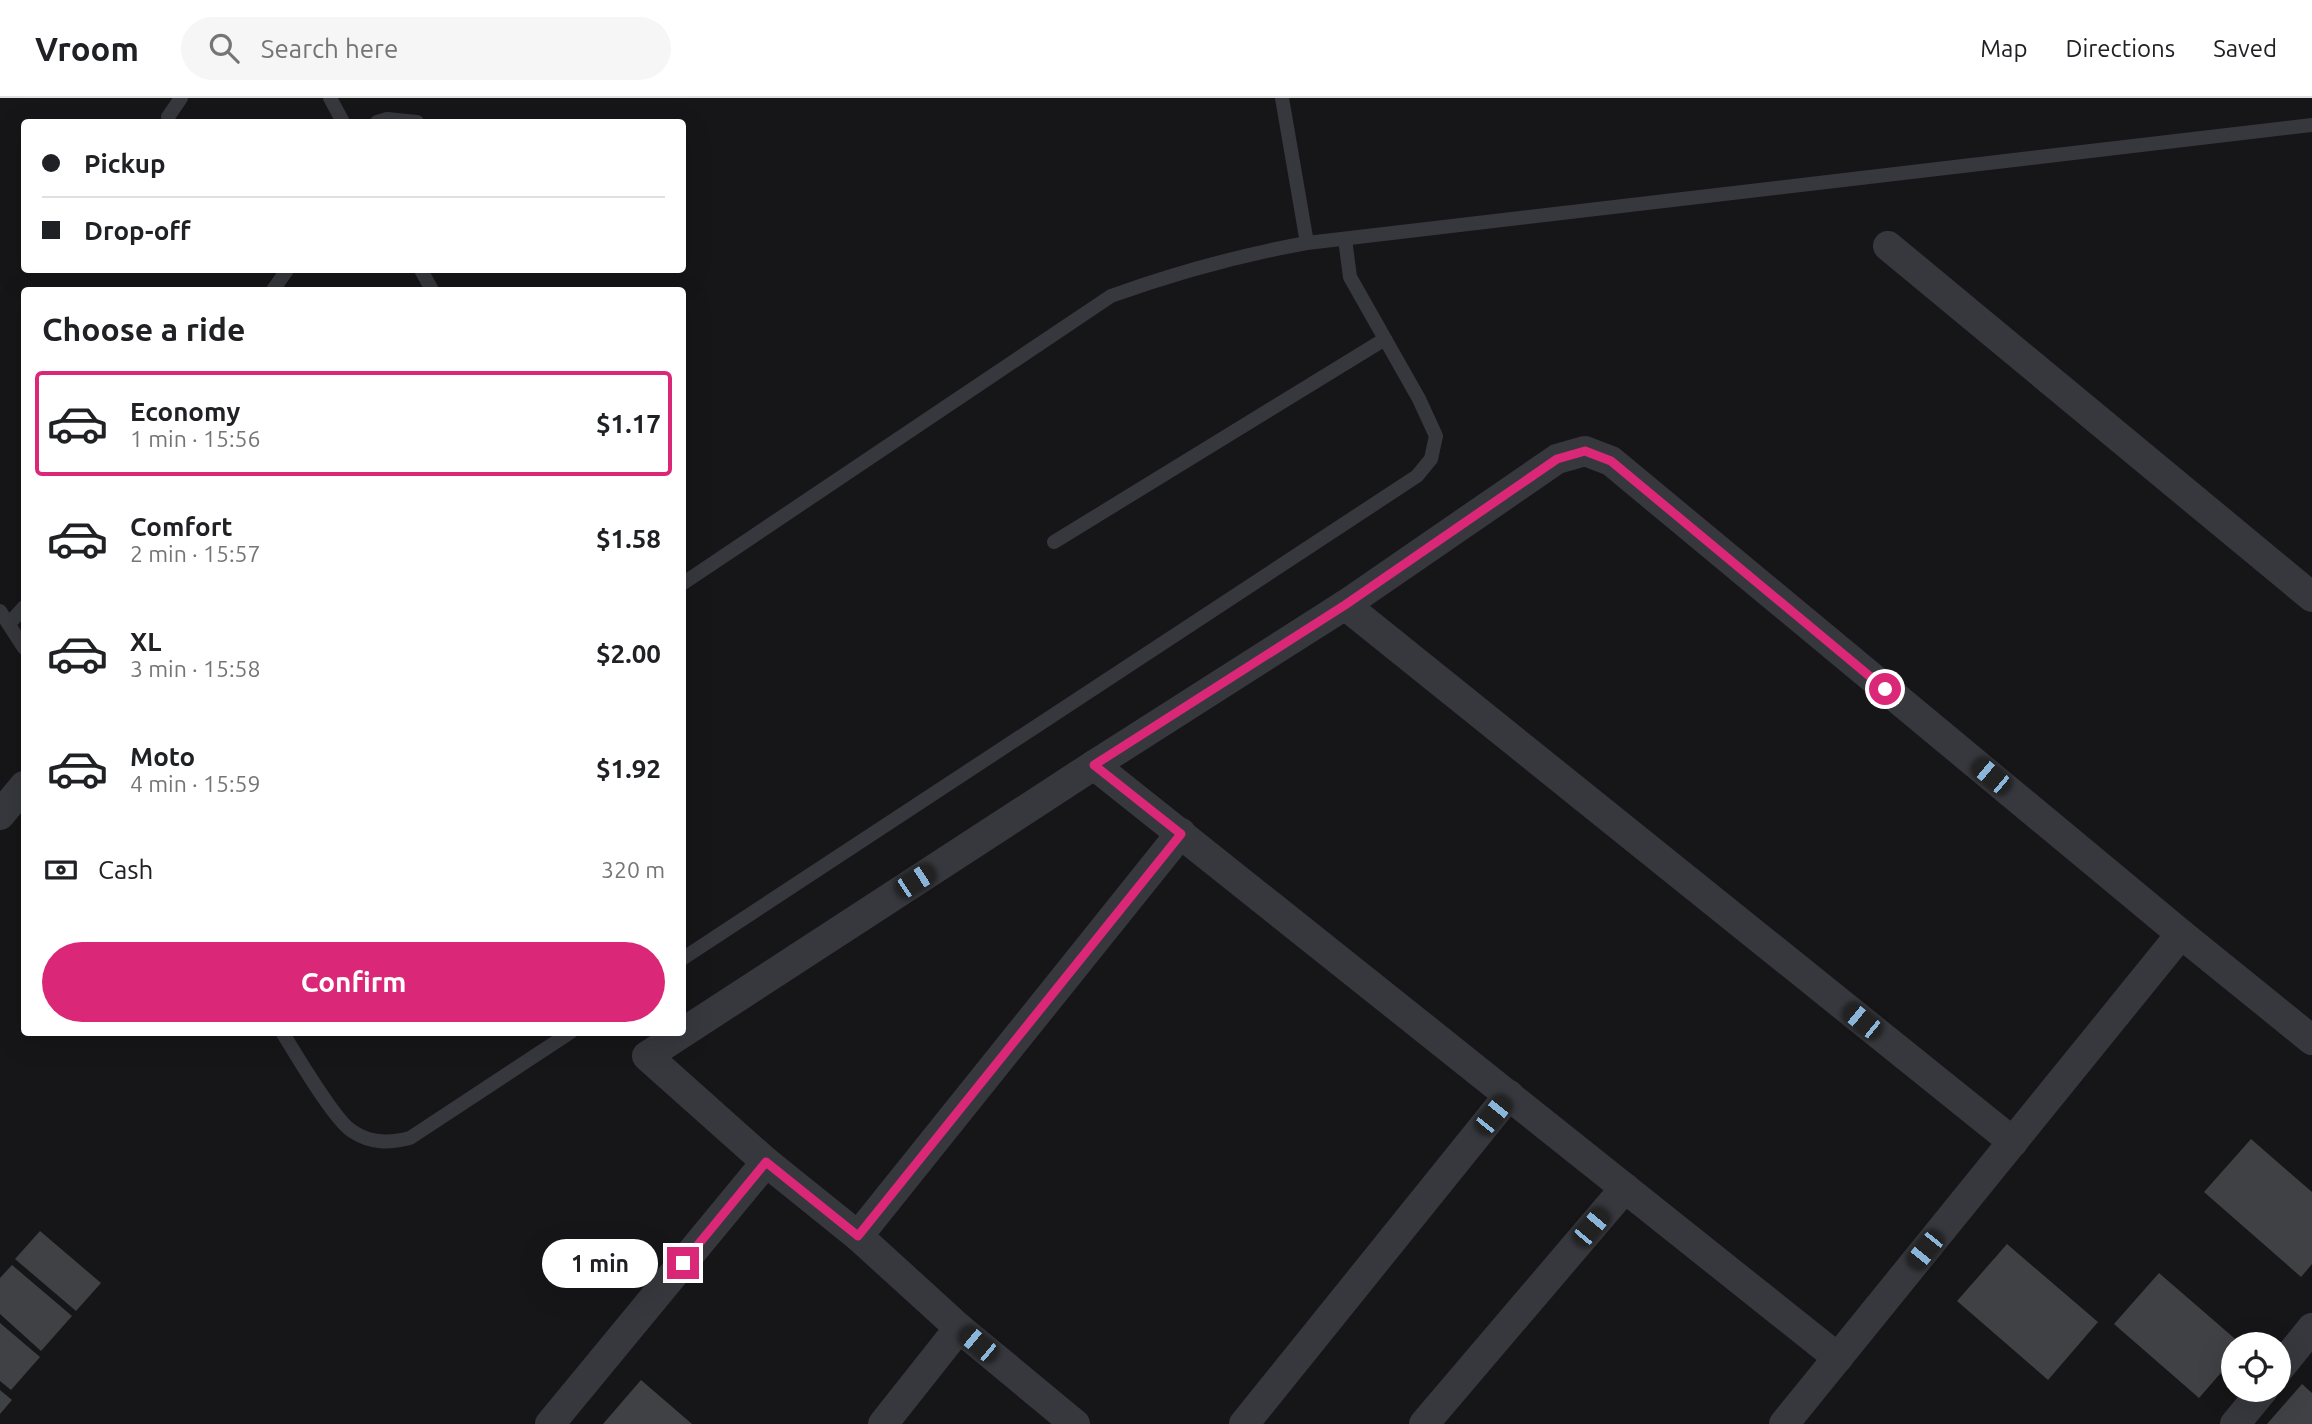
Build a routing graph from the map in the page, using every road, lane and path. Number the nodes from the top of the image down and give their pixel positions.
1 (181, 98) edge
2 (330, 98) edge
3 (1282, 98) edge
4 (168, 117) dead end
5 (341, 119) edge
6 (2312, 125) edge
7 (1345, 239) junction
8 (1307, 243) junction
9 (1888, 246) dead end
10 (1385, 339) junction
11 (1054, 542) dead end
12 (686, 581) edge
13 (2312, 597) edge
14 (1345, 605) junction
15 (21, 610) edge
16 (0, 611) edge
17 (9, 624) junction
18 (21, 643) edge
19 (1094, 765) junction
20 (21, 790) edge
21 (0, 815) edge
22 (1181, 834) junction
23 (2181, 934) junction
24 (686, 956) edge
25 (686, 1031) edge
26 (285, 1036) edge
27 (565, 1036) edge
28 (679, 1036) edge
29 (2312, 1040) edge
30 (1509, 1095) junction
31 (2013, 1142) junction
32 (766, 1162) junction
33 (1625, 1188) junction
34 (858, 1236) junction
35 (959, 1328) junction
36 (2312, 1328) edge
37 (2291, 1354) edge
38 (1838, 1358) junction
39 (2253, 1402) edge
40 (550, 1424) edge
41 (883, 1424) edge
42 (1074, 1424) edge
43 (1244, 1424) edge
44 (1424, 1424) edge
45 (1784, 1424) edge
46 (2235, 1424) edge

1 - 4 lane
2 - 5 lane
3 - 8 lane
6 - 7 lane
7 - 8 lane
7 - 10 lane
8 - 12 lane
9 - 13 street
10 - 11 lane
10 - 24 lane
14 - 19 street
14 - 23 street
14 - 31 street
15 - 17 lane
16 - 17 lane
17 - 18 lane
19 - 22 street
19 - 25 street
20 - 21 street
22 - 30 street
22 - 34 street
23 - 29 street
23 - 31 street
26 - 27 lane
28 - 32 street
30 - 33 street
30 - 43 street
31 - 38 street
32 - 34 street
32 - 40 street
33 - 38 street
33 - 44 street
34 - 35 street
35 - 41 street
35 - 42 street
36 - 37 street
38 - 45 street
39 - 46 street

